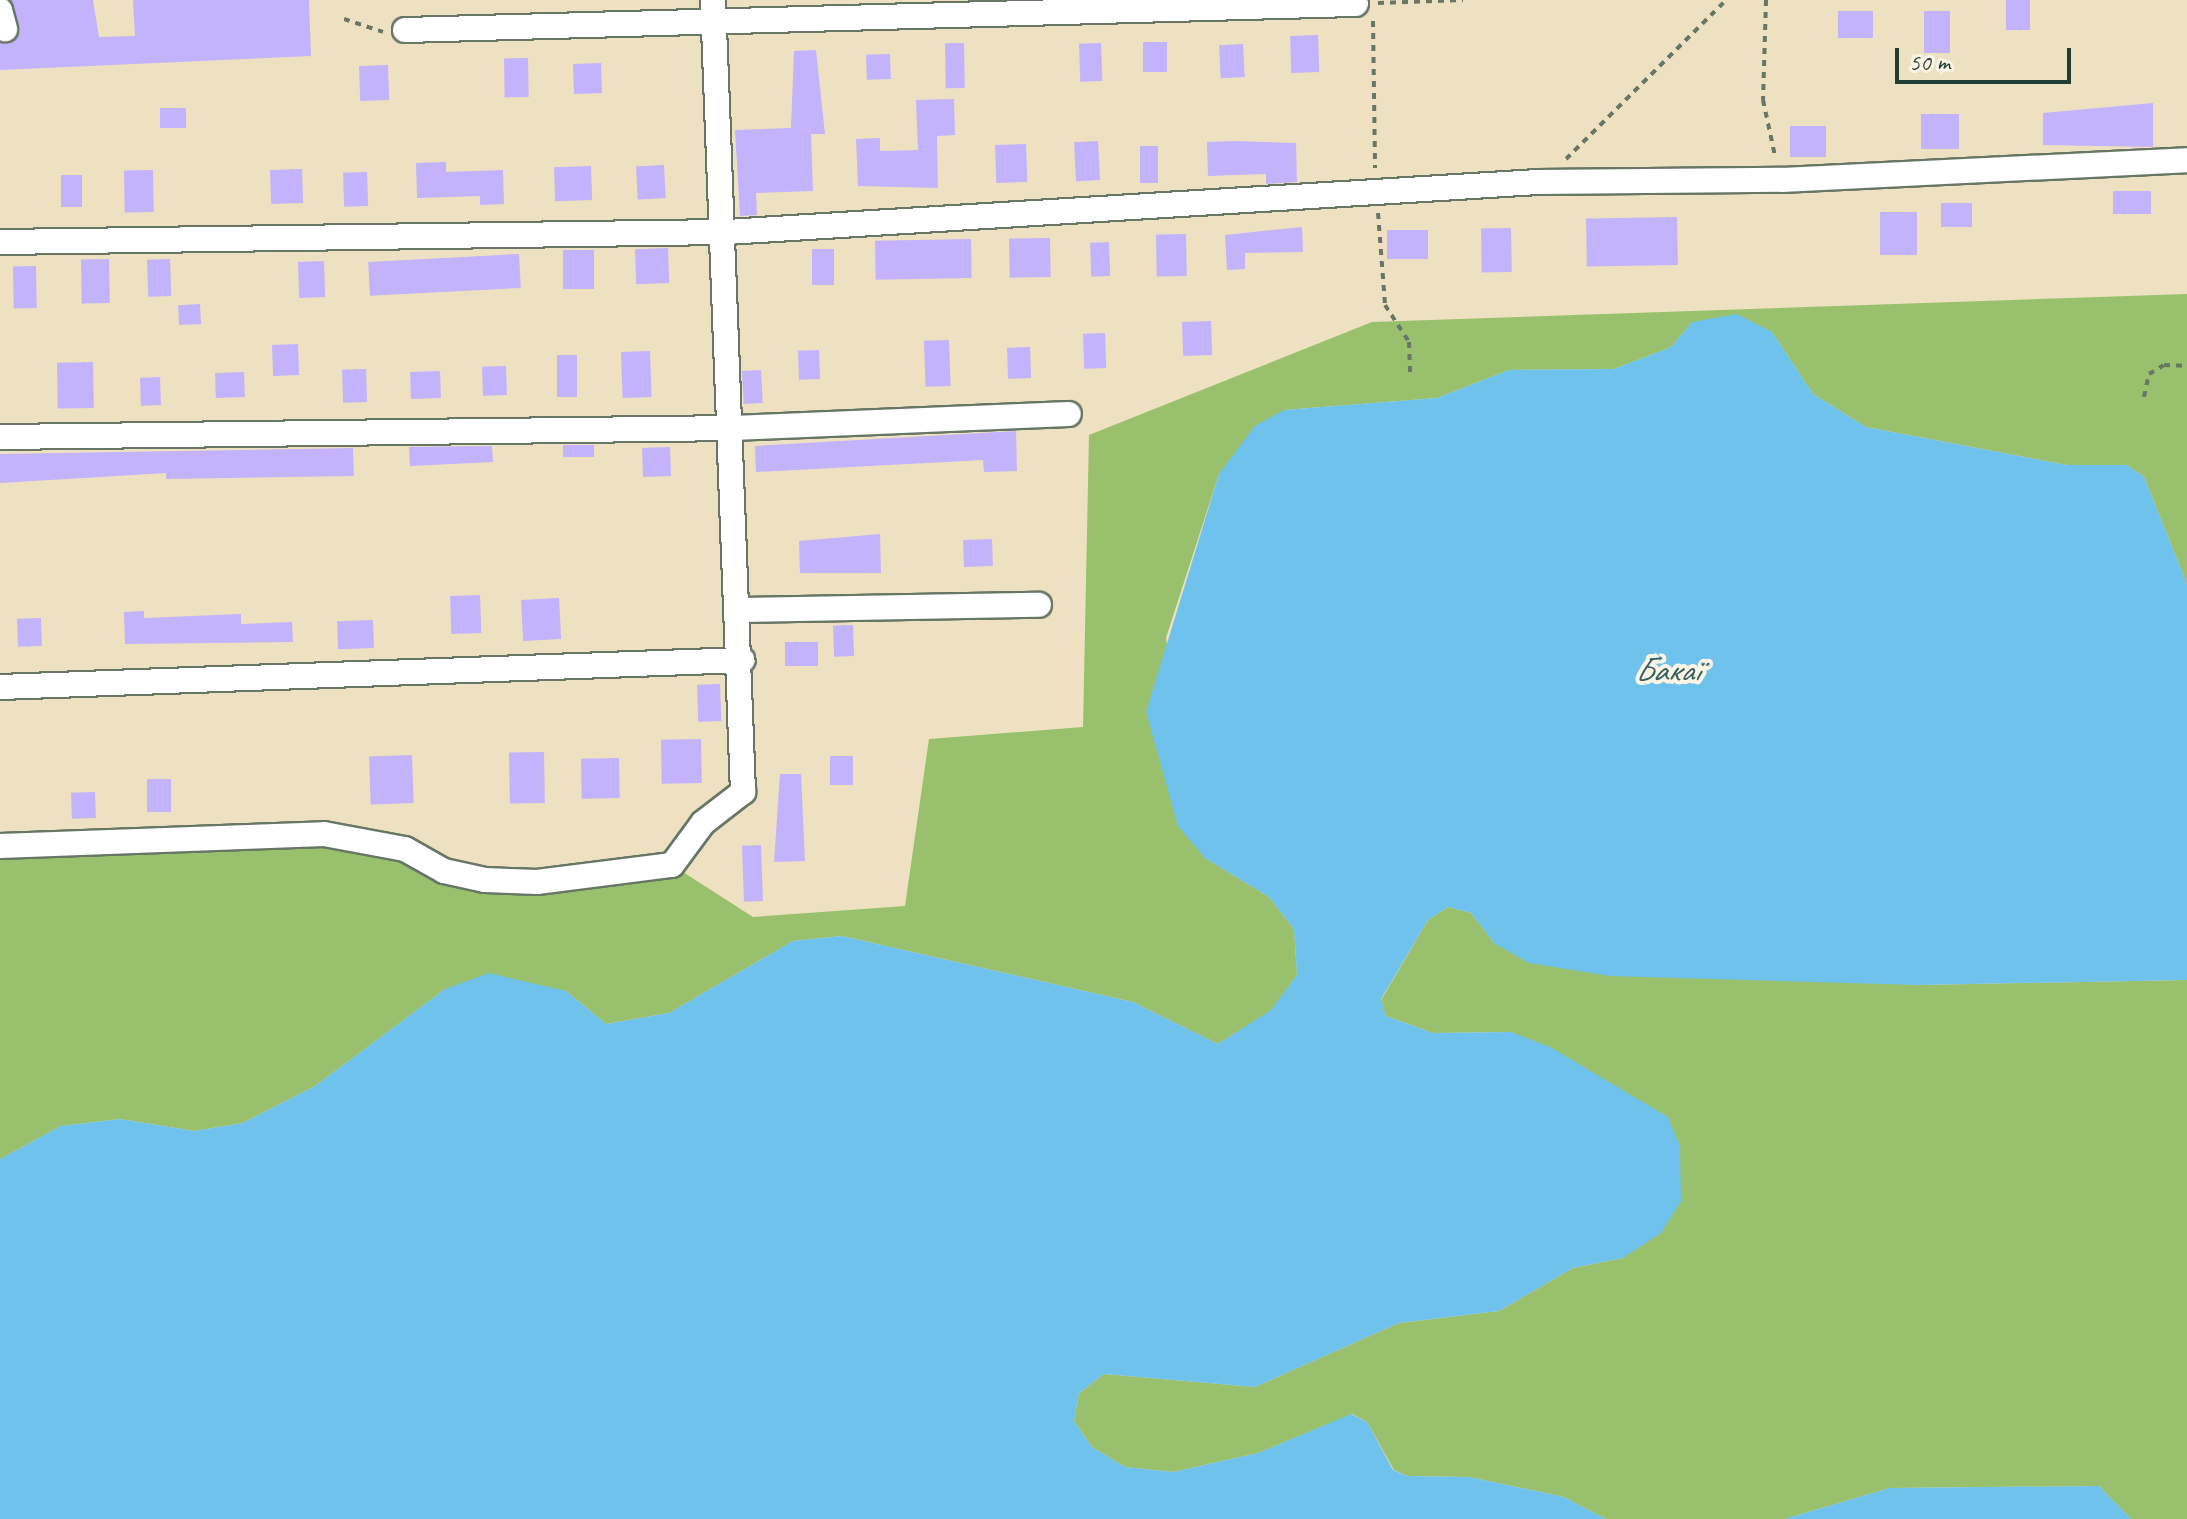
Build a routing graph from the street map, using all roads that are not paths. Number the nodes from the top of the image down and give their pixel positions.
1 (1356, 4) dead end
2 (713, 12) edge
3 (405, 30) road end
4 (2187, 160) edge
5 (727, 232) junction
6 (0, 242) edge
7 (1069, 414) dead end
8 (733, 428) junction
9 (0, 437) edge
10 (1039, 605) dead end
11 (739, 610) junction
12 (743, 660) junction
13 (0, 687) edge
14 (0, 846) edge

1 - 2 lane
2 - 3 lane
2 - 5 lane
4 - 5 lane
5 - 6 lane
5 - 8 lane
7 - 8 lane
8 - 9 lane
8 - 11 lane
10 - 11 lane
11 - 12 lane
12 - 13 lane
12 - 14 lane

